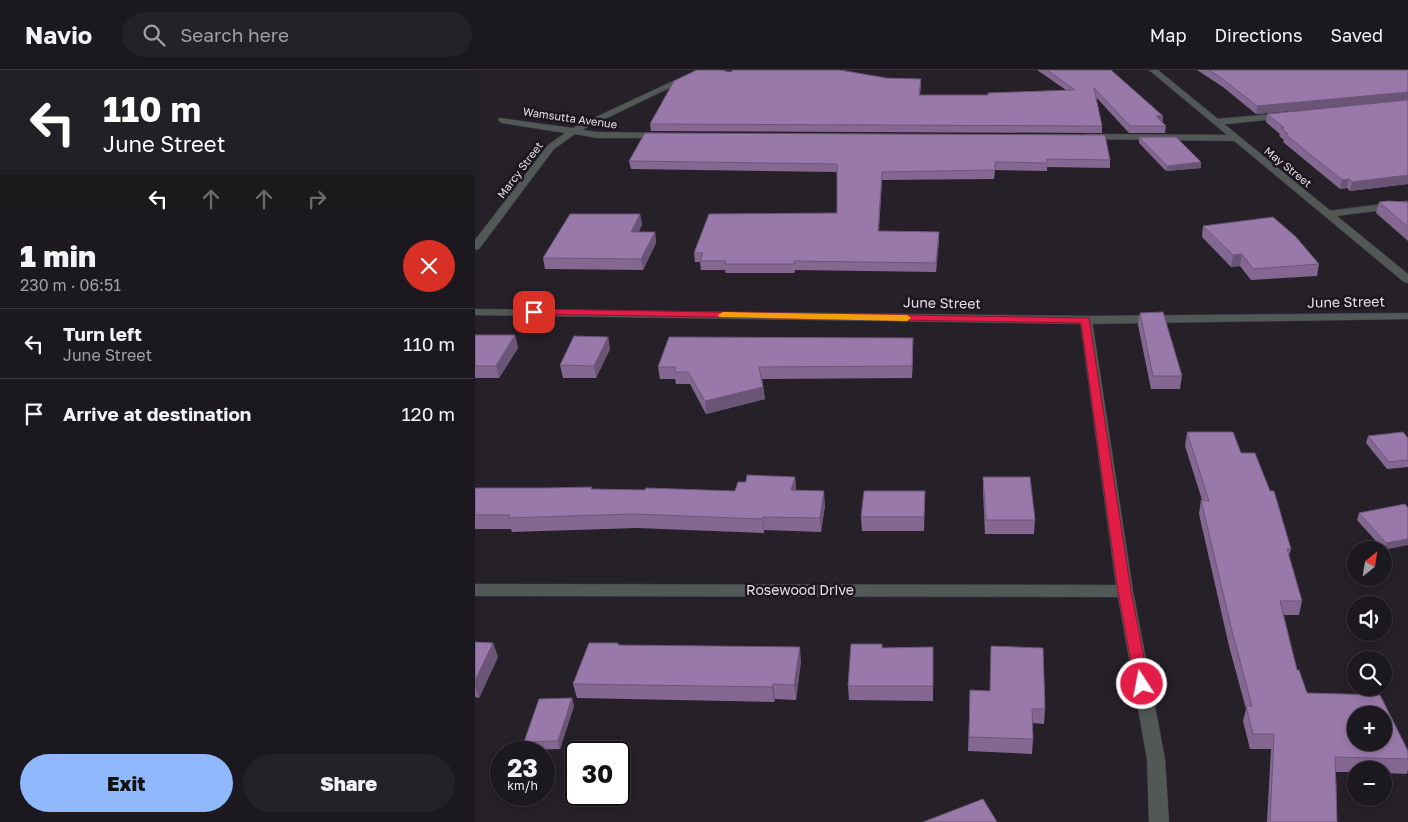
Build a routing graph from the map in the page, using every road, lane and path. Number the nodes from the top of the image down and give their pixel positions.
1 (703, 70) edge
2 (1153, 70) edge
3 (1295, 115) edge
4 (502, 120) dead end
5 (1217, 122) junction
6 (573, 131) junction
7 (673, 136) edge
8 (1077, 137) edge
9 (1235, 138) junction
10 (1408, 204) edge
11 (1328, 214) junction
12 (475, 248) edge
13 (1408, 280) edge
14 (475, 312) edge
15 (1408, 316) edge
16 (1086, 320) junction
17 (475, 590) edge
18 (1125, 591) junction
19 (1159, 822) edge

1 - 6 street, Marcy Street
2 - 5 street, May Street
3 - 5 street
4 - 6 street, Wamsutta Avenue
5 - 9 street, May Street
6 - 7 street, Wamsutta Avenue
6 - 12 street, Marcy Street
8 - 9 street
9 - 11 street, May Street
10 - 11 street
11 - 13 street, May Street
14 - 16 street, June Street
15 - 16 street, June Street
16 - 18 street
17 - 18 street, Rosewood Drive
18 - 19 street

